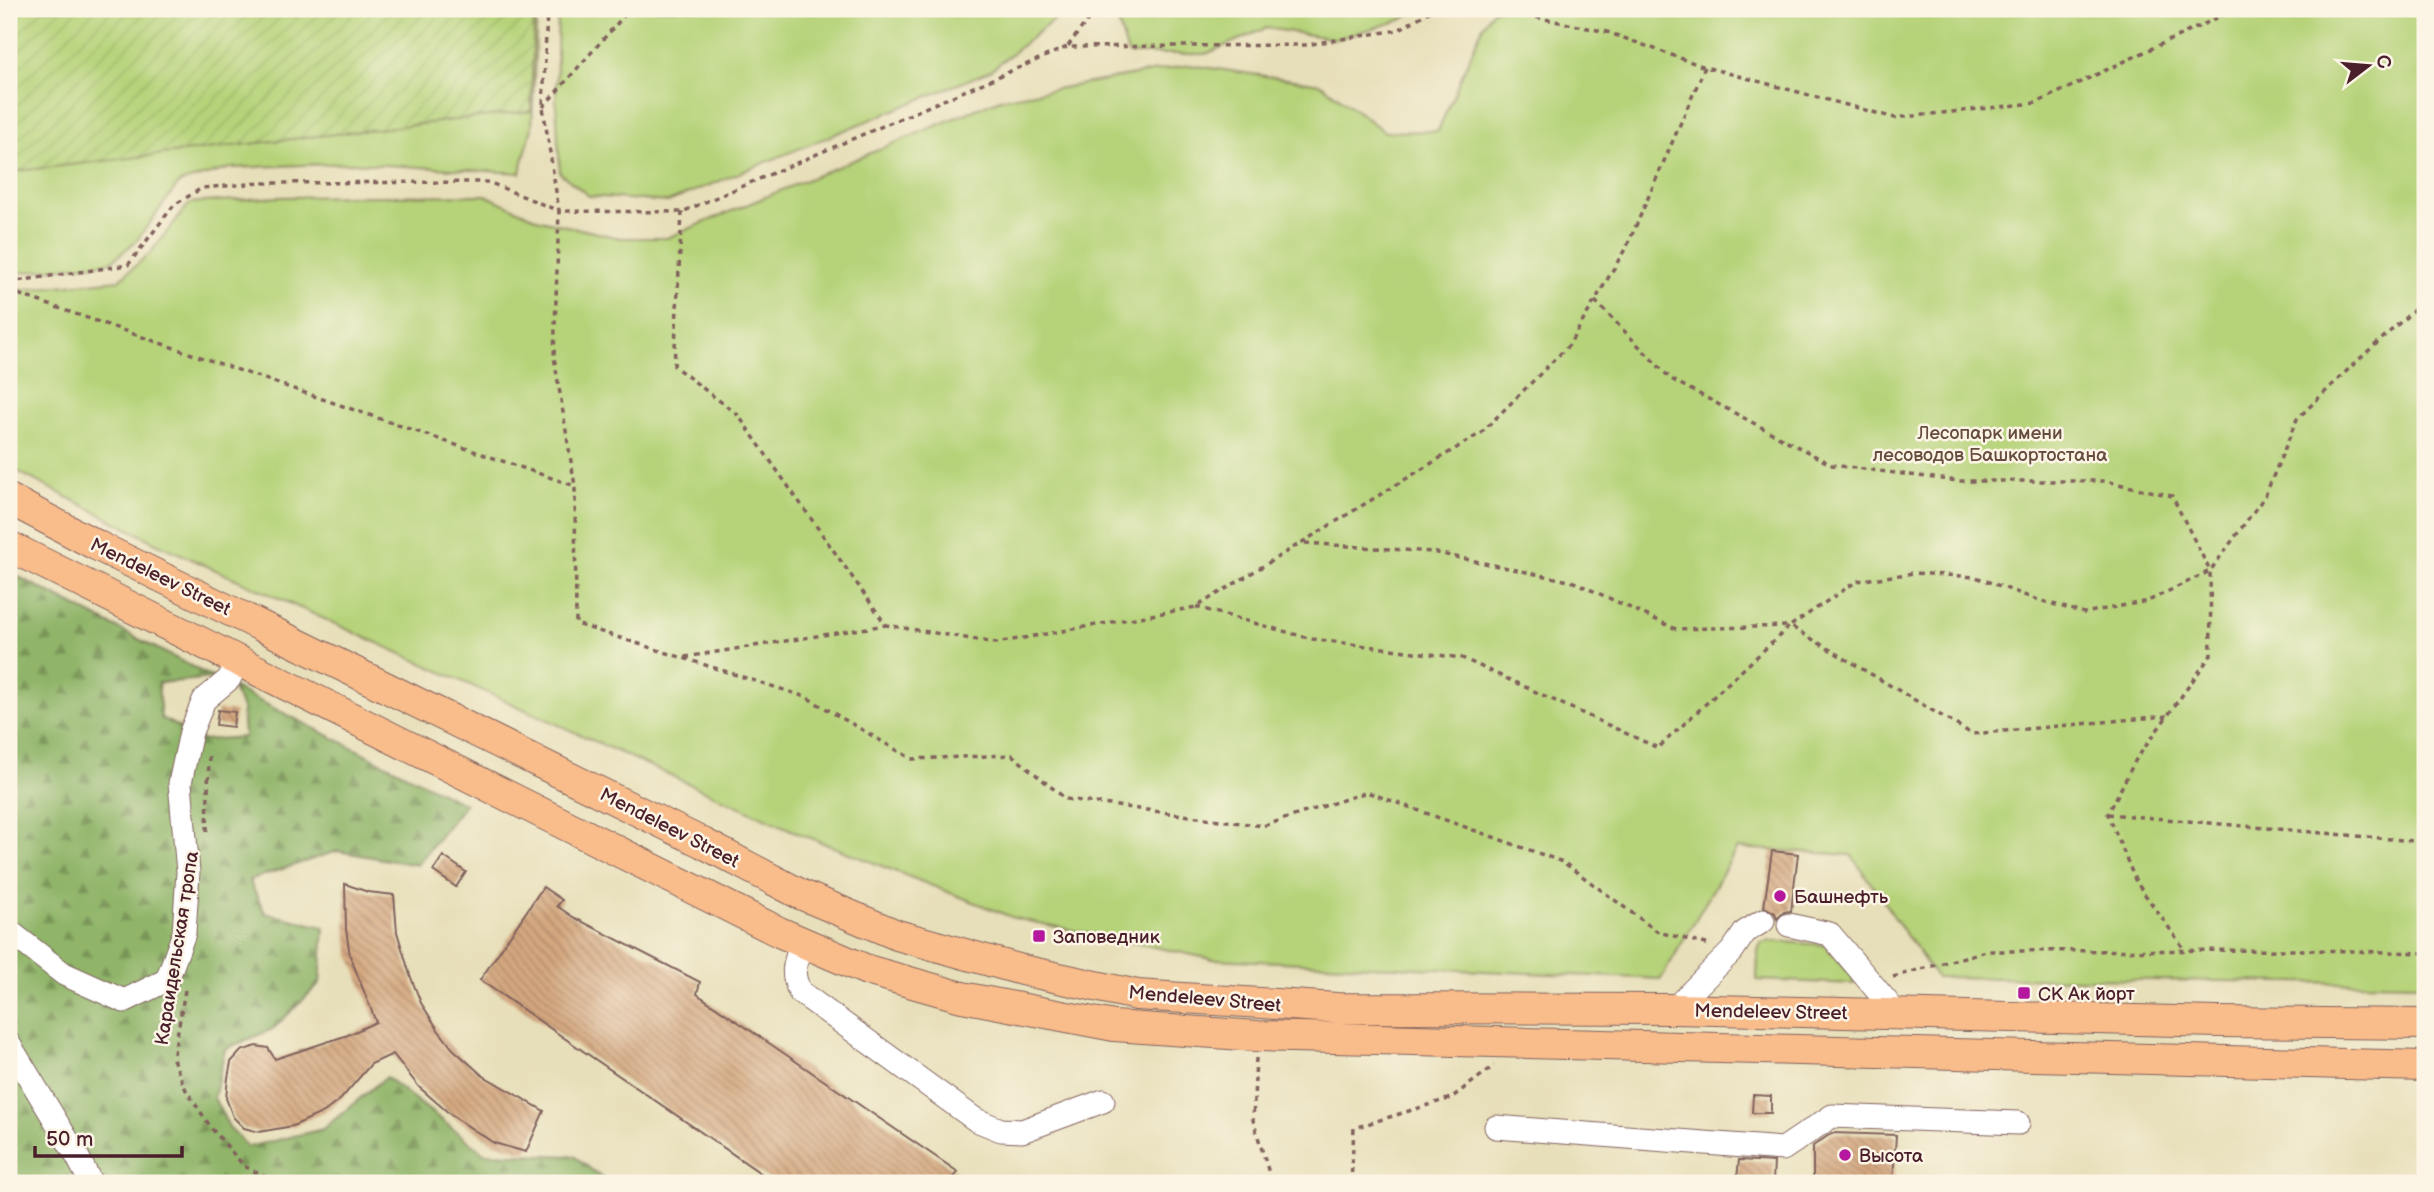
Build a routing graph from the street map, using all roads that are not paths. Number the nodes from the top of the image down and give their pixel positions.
1 (9, 499) edge
2 (9, 546) edge
3 (238, 661) junction
4 (1763, 921) dead end
5 (1789, 925) dead end
6 (9, 931) edge
7 (802, 942) junction
8 (1674, 1009) junction
9 (1897, 1014) junction
10 (2425, 1024) edge
11 (9, 1044) edge
12 (2425, 1066) edge
13 (1103, 1101) dead end
14 (2018, 1123) dead end
15 (1496, 1127) dead end
16 (90, 1183) edge

1 - 8 main road, Mendeleev Street
2 - 3 main road, Mendeleev Street
3 - 6 street
3 - 7 main road, Mendeleev Street
4 - 8 street
5 - 9 street
7 - 12 main road, Mendeleev Street
7 - 13 street
8 - 9 main road, Mendeleev Street
9 - 10 main road, Mendeleev Street
11 - 16 street
14 - 15 street

